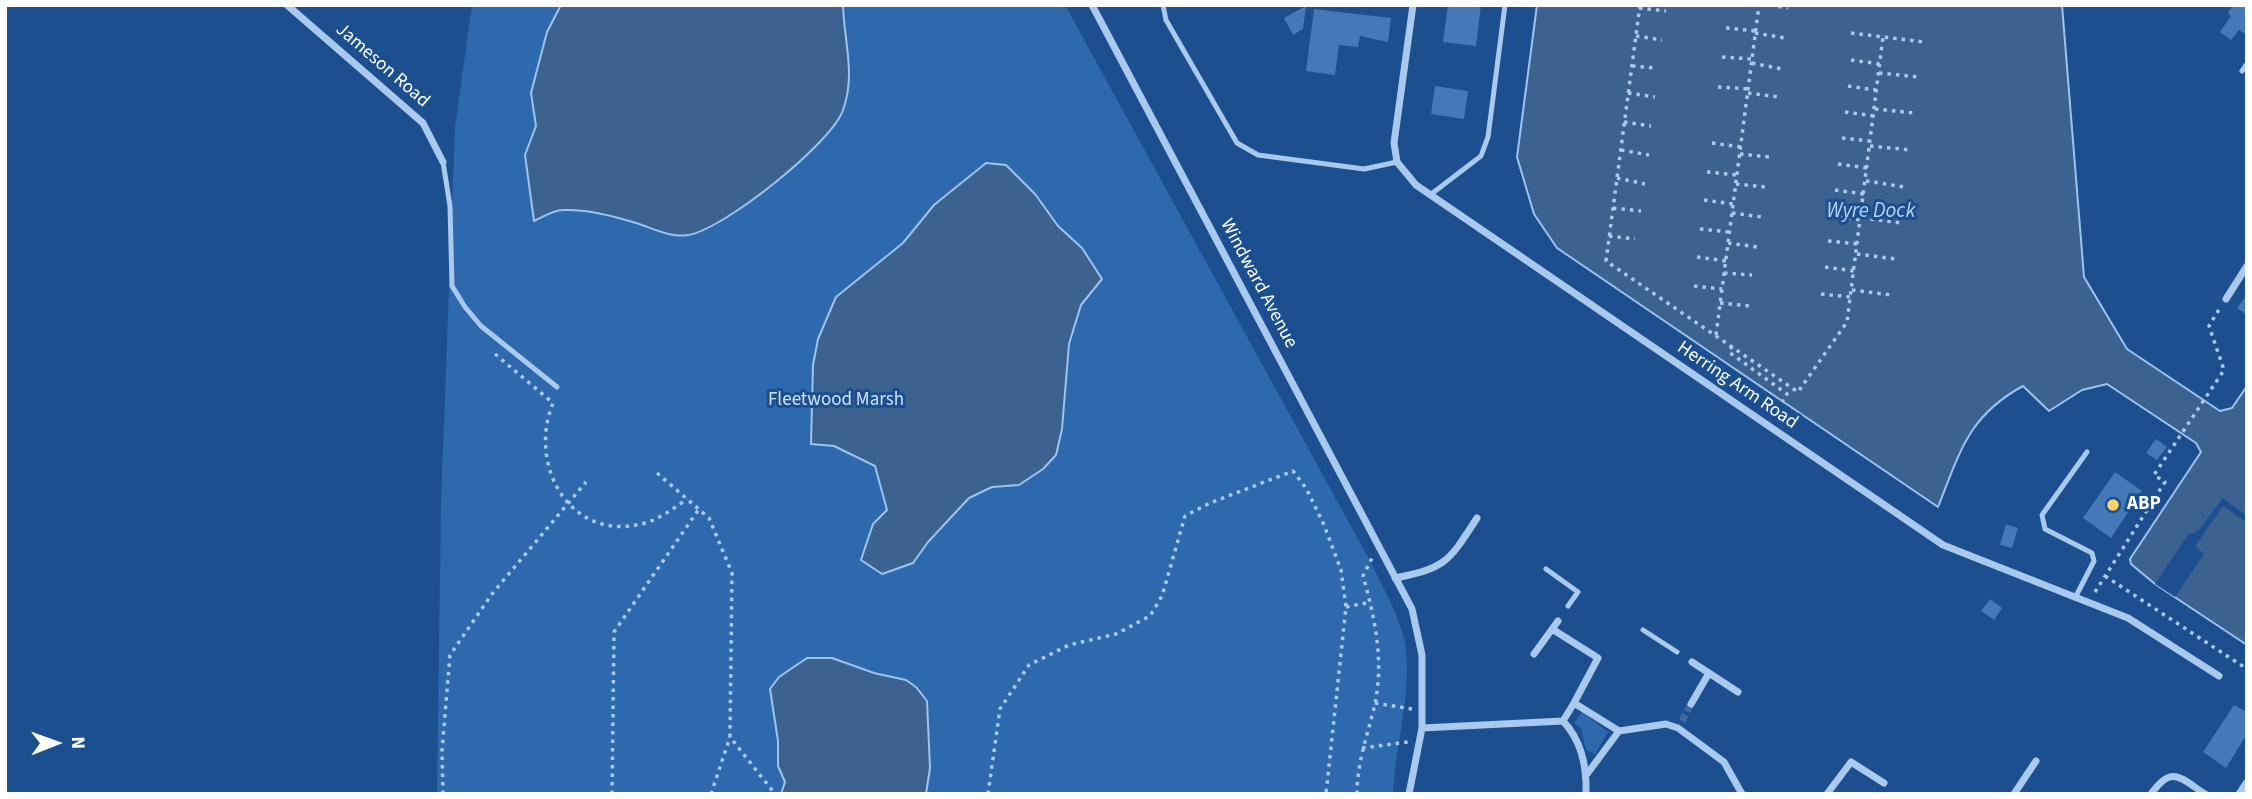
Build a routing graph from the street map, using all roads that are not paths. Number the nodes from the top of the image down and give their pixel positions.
1 (287, 5) edge
2 (1092, 5) edge
3 (1163, 5) edge
4 (1413, 5) edge
5 (1505, 5) edge
6 (2247, 64) edge
7 (2242, 71) dead end
8 (443, 162) joint
9 (1397, 162) junction
10 (1430, 195) junction
11 (2247, 266) edge
12 (2226, 299) road end
13 (557, 387) dead end
14 (2087, 452) dead end
15 (1477, 518) dead end
16 (1545, 569) dead end
17 (1395, 578) junction
18 (2075, 598) junction
19 (1568, 606) dead end
20 (1558, 621) dead end
21 (1552, 629) junction
22 (1643, 630) dead end
23 (1677, 652) dead end
24 (1534, 654) dead end
25 (1692, 662) dead end
26 (1709, 673) junction
27 (2219, 676) dead end
28 (1738, 692) dead end
29 (1574, 703) junction
30 (1691, 704) tunnel mouth
31 (1563, 721) junction
32 (1422, 728) junction
33 (1619, 731) junction
34 (2036, 761) dead end
35 (1587, 774) junction
36 (2247, 782) edge
37 (1884, 783) dead end
38 (1409, 794) edge
39 (1586, 794) edge
40 (1742, 794) edge
41 (1828, 794) edge
42 (2014, 794) edge
43 (2151, 794) edge
44 (2205, 794) edge
45 (2239, 794) edge

1 - 8 street, Jameson Road
2 - 17 street, Windward Avenue
3 - 9 lane
4 - 9 street
5 - 10 lane
6 - 7 lane
8 - 13 lane
9 - 10 street, Herring Arm Road
10 - 18 street, Herring Arm Road
11 - 12 street
14 - 18 lane
15 - 17 street
16 - 19 lane
17 - 32 street, Windward Avenue
18 - 27 street, Herring Arm Road
20 - 21 street
21 - 24 street
21 - 29 street
22 - 23 lane
25 - 26 street
26 - 28 street
26 - 30 street
29 - 31 street
29 - 33 street
31 - 32 street
31 - 35 street
32 - 38 street, Windward Avenue
33 - 35 street
33 - 40 street
34 - 42 street
35 - 39 street
36 - 45 street
37 - 41 street
43 - 44 street

